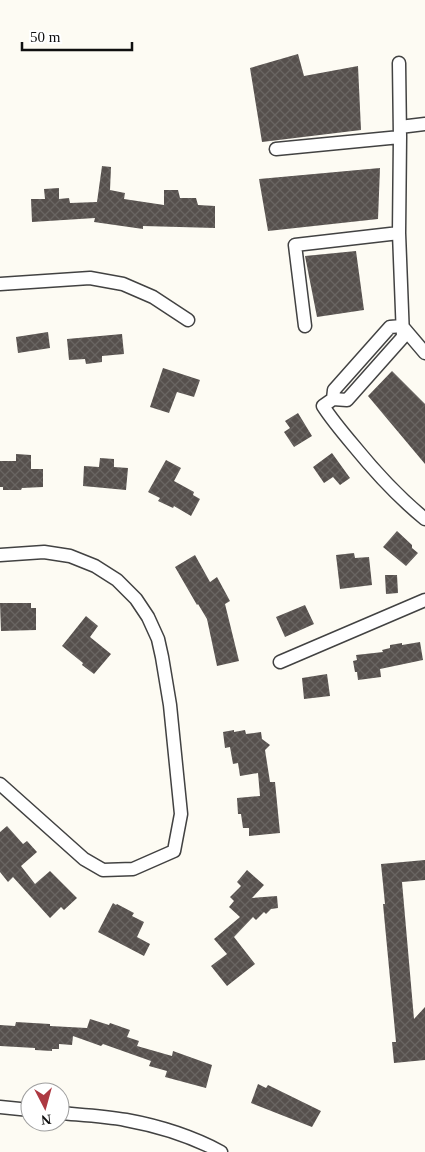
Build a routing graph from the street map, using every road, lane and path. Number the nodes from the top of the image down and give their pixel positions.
1 (399, 63) dead end
2 (425, 124) edge
3 (400, 132) junction
4 (276, 149) dead end
5 (399, 233) junction
6 (0, 284) edge
7 (188, 320) dead end
8 (305, 326) dead end
9 (402, 326) junction
10 (425, 353) edge
11 (425, 518) edge
12 (0, 555) edge
13 (425, 600) edge
14 (280, 662) dead end
15 (0, 784) edge
16 (0, 1107) edge
17 (20, 1109) edge
18 (70, 1114) edge
19 (221, 1152) edge

1 - 3 street
2 - 3 street
3 - 4 street
3 - 5 street
5 - 8 street
5 - 9 street
6 - 7 street
9 - 10 street
9 - 11 street
12 - 15 street
13 - 14 street
16 - 17 street
18 - 19 street

